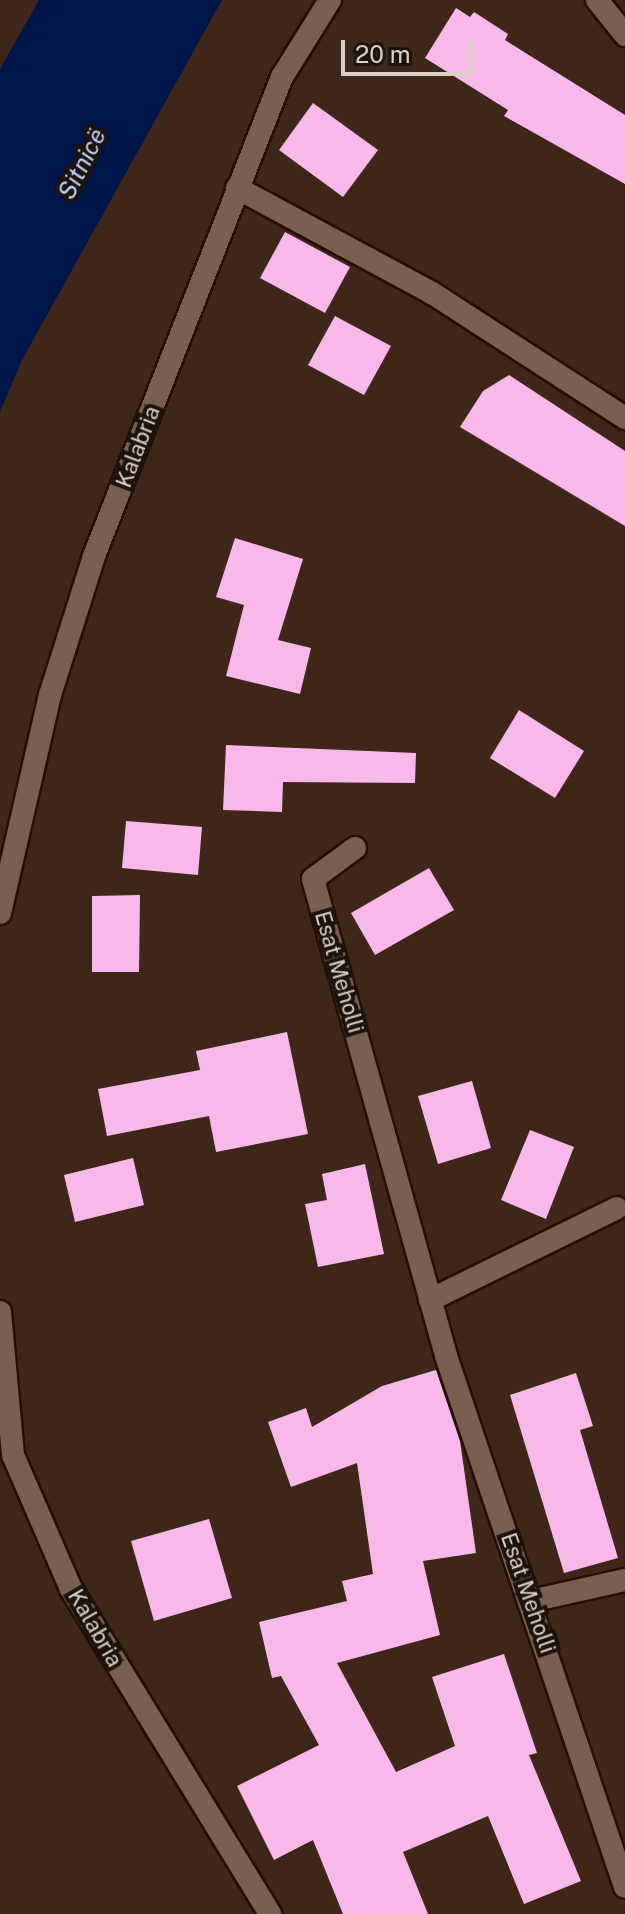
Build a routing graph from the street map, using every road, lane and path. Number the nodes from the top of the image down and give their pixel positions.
1 (330, 0) edge
2 (597, 0) edge
3 (625, 35) edge
4 (237, 188) junction
5 (625, 418) edge
6 (355, 848) dead end
7 (0, 913) edge
8 (617, 1208) dead end
9 (430, 1300) junction
10 (0, 1312) edge
11 (625, 1580) edge
12 (531, 1601) junction
13 (625, 1887) edge
14 (270, 1914) edge

1 - 4 street, Kalabria
2 - 3 street
4 - 5 street
4 - 7 street, Kalabria
6 - 9 street, Esat Meholli
8 - 9 street
9 - 12 street, Esat Meholli
10 - 14 street, Kalabria
11 - 12 street
12 - 13 street, Esat Meholli

